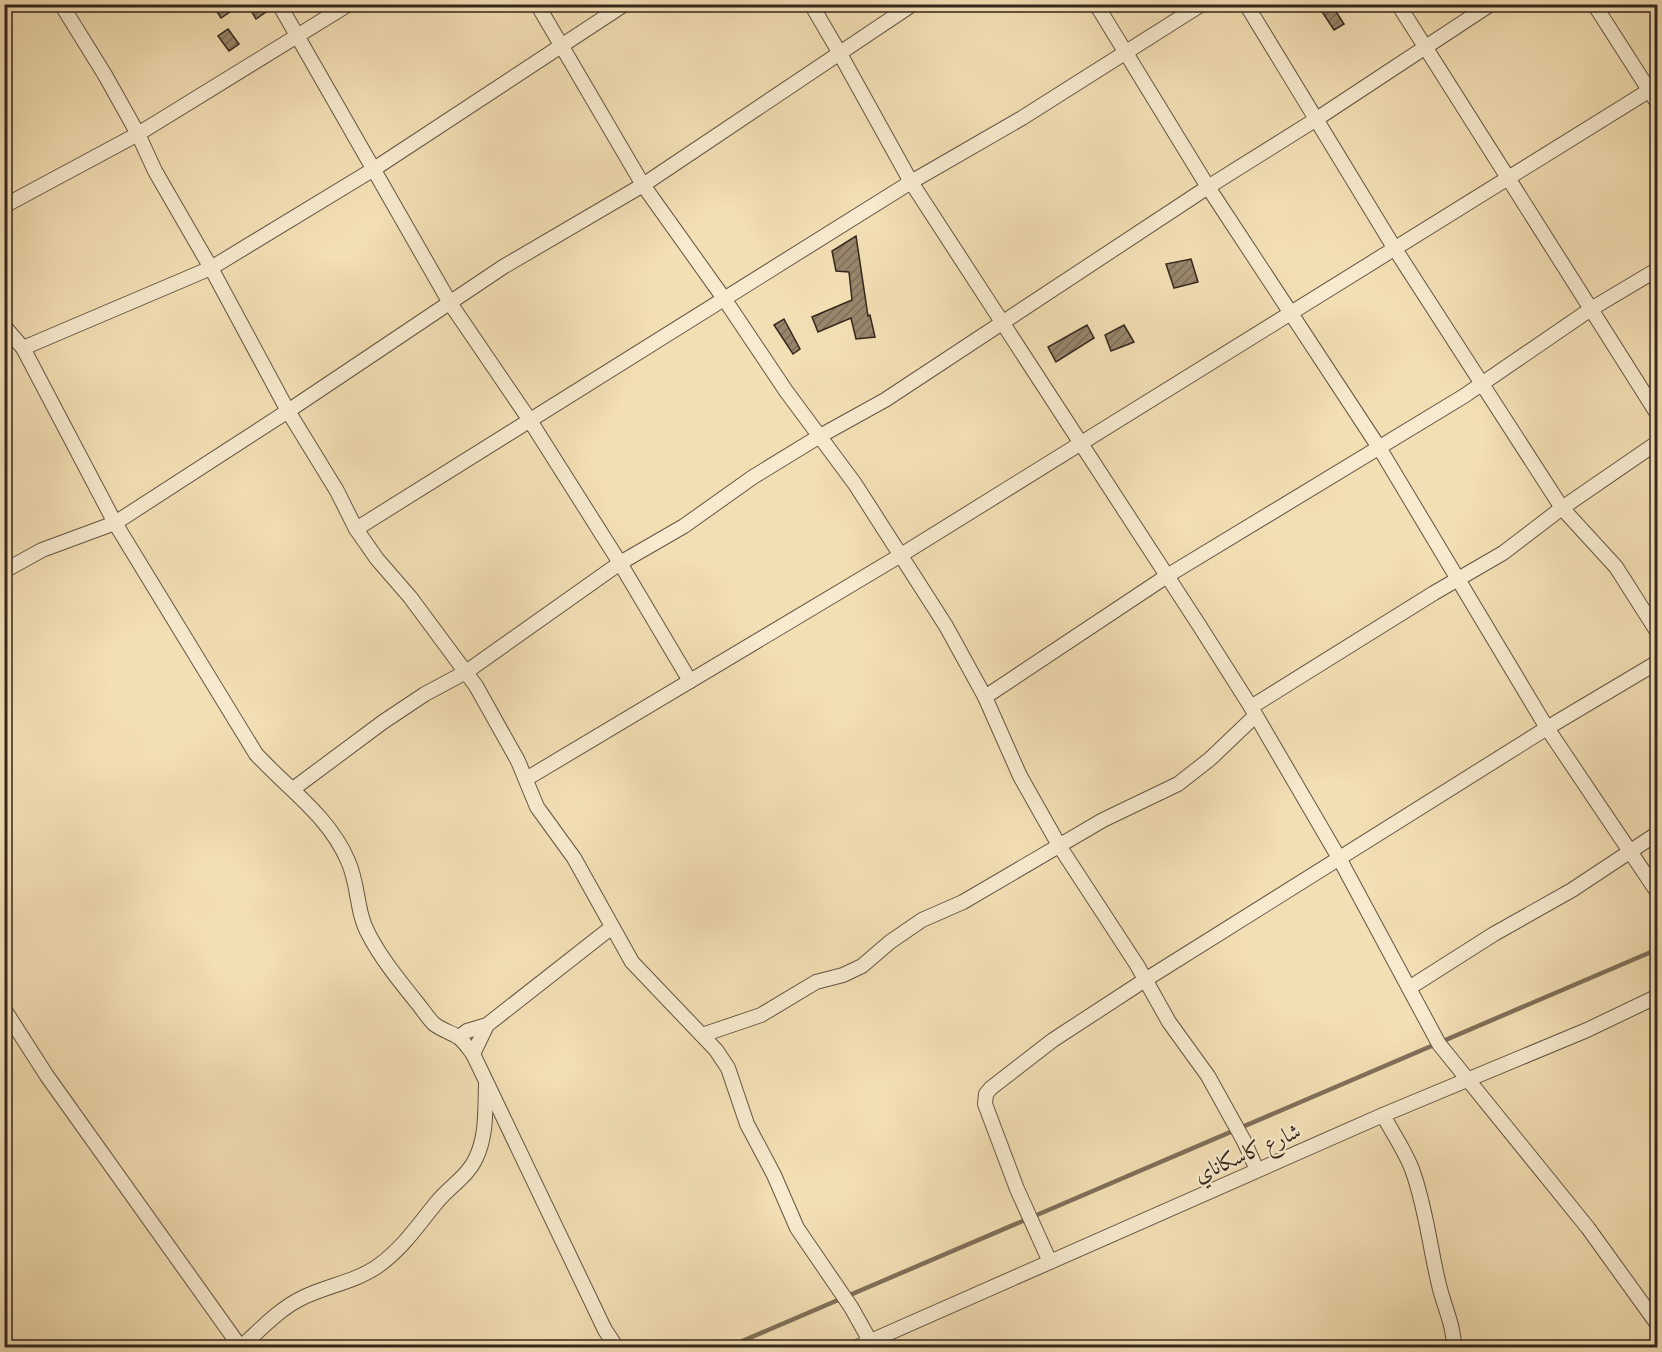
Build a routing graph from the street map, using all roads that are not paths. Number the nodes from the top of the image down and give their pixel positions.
1 (61, 4) edge
2 (279, 4) edge
3 (348, 4) edge
4 (537, 4) edge
5 (625, 4) edge
6 (811, 4) edge
7 (913, 4) edge
8 (1096, 4) edge
9 (1202, 4) edge
10 (1246, 4) edge
11 (1398, 4) edge
12 (1491, 4) edge
13 (1594, 4) edge
14 (297, 36) junction
15 (561, 45) junction
16 (1426, 47) junction
17 (839, 52) junction
18 (1125, 54) junction
19 (1653, 88) edge
20 (1658, 104) edge
21 (1315, 120) junction
22 (138, 134) junction
23 (374, 169) junction
24 (1509, 179) junction
25 (911, 182) junction
26 (643, 185) junction
27 (1208, 187) junction
28 (4, 206) edge
29 (1395, 249) junction
30 (211, 268) junction
31 (1658, 269) edge
32 (725, 300) junction
33 (450, 303) junction
34 (1591, 309) junction
35 (1292, 314) junction
36 (1003, 324) junction
37 (4, 326) edge
38 (23, 348) junction
39 (1483, 384) junction
40 (288, 411) junction
41 (1658, 415) edge
42 (529, 419) junction
43 (820, 436) junction
44 (1658, 442) edge
45 (1080, 443) junction
46 (1380, 449) junction
47 (1562, 508) junction
48 (115, 523) junction
49 (356, 529) junction
50 (901, 555) junction
51 (620, 563) junction
52 (4, 571) edge
53 (1167, 576) junction
54 (1459, 579) junction
55 (1658, 633) edge
56 (1658, 662) edge
57 (466, 672) junction
58 (690, 681) junction
59 (985, 697) junction
60 (1253, 712) junction
61 (1547, 728) junction
62 (526, 780) junction
63 (293, 789) junction
64 (1658, 833) edge
65 (1060, 847) junction
66 (1630, 851) junction
67 (1339, 858) junction
68 (1658, 893) edge
69 (612, 927) junction
70 (1145, 980) junction
71 (1409, 988) junction
72 (1658, 996) edge
73 (4, 1009) edge
74 (487, 1025) junction
75 (702, 1035) junction
76 (459, 1037) junction
77 (473, 1054) junction
78 (1468, 1079) junction
79 (486, 1080) junction
80 (1383, 1115) junction
81 (1257, 1170) junction
82 (1050, 1262) junction
83 (1658, 1325) edge
84 (872, 1344) edge
85 (241, 1347) edge
86 (617, 1347) edge
87 (855, 1347) edge
88 (1454, 1347) edge

1 - 22 street
2 - 14 street
3 - 14 street
4 - 15 street
5 - 15 street
6 - 17 street
7 - 17 street
8 - 18 street
9 - 18 street
10 - 21 street
11 - 16 street
12 - 16 street
13 - 19 street
14 - 22 street
14 - 23 street
15 - 23 street
15 - 26 street
16 - 21 street
16 - 24 street
17 - 25 street
17 - 26 street
18 - 25 street
18 - 27 street
19 - 20 street
19 - 24 street
21 - 27 street
21 - 29 street
22 - 28 street
22 - 30 street
23 - 30 street
23 - 33 street
24 - 29 street
24 - 34 street
25 - 32 street
25 - 36 street
26 - 32 street
26 - 33 street
27 - 35 street
27 - 36 street
29 - 35 street
29 - 39 street
30 - 38 street
30 - 40 street
31 - 34 street
32 - 42 street
32 - 43 street
33 - 40 street
33 - 42 street
34 - 39 street
34 - 41 street
35 - 45 street
35 - 46 street
36 - 43 street
36 - 45 street
37 - 38 street
38 - 48 street
39 - 46 street
39 - 47 street
40 - 48 street
40 - 49 street
42 - 49 street
42 - 51 street
43 - 50 street
43 - 51 street
44 - 47 street
45 - 50 street
45 - 53 street
46 - 53 street
46 - 54 street
47 - 54 street
47 - 55 street
48 - 52 street
48 - 63 street
49 - 57 street
50 - 58 street
50 - 59 street
51 - 57 street
51 - 58 street
53 - 59 street
53 - 60 street
54 - 60 street
54 - 61 street
56 - 61 street
57 - 62 street
57 - 63 street
58 - 62 street
59 - 65 street
60 - 65 street
60 - 67 street
61 - 66 street
61 - 67 street
62 - 69 street
63 - 76 street
64 - 66 street
65 - 70 street
65 - 75 street
66 - 68 street
66 - 71 street
67 - 70 street
67 - 71 street
69 - 74 street
69 - 75 street
70 - 81 street
70 - 82 street
71 - 78 street
72 - 78 street, شارع كاسكاناي
73 - 85 street
74 - 76 street
74 - 77 street
75 - 84 street
76 - 77 street
77 - 79 street
78 - 80 street, شارع كاسكاناي
78 - 83 street
79 - 85 street
79 - 86 street
80 - 81 street, شارع كاسكاناي
80 - 88 street
81 - 82 street, شارع كاسكاناي
82 - 84 street, شارع كاسكاناي
84 - 87 street, شارع كاسكاناي

